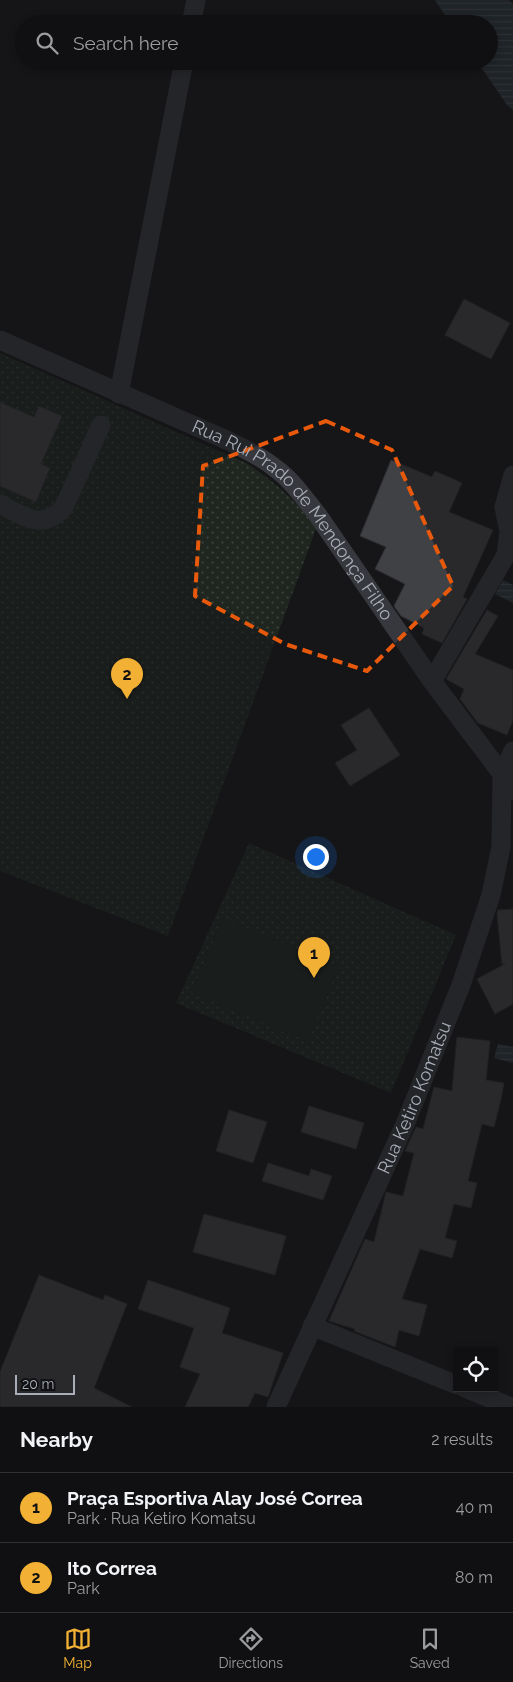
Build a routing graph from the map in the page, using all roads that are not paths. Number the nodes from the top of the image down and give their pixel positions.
1 (196, 0) edge
2 (193, 15) edge
3 (182, 70) edge
4 (0, 340) edge
5 (119, 394) junction
6 (101, 425) dead end
7 (513, 475) edge
8 (0, 504) edge
9 (432, 682) junction
10 (513, 751) edge
11 (502, 774) junction
12 (513, 791) edge
13 (312, 1326) junction
14 (453, 1383) edge
15 (475, 1392) edge
16 (276, 1407) edge
17 (511, 1407) edge

1 - 2 street
3 - 5 street
4 - 5 street, Rua Rui Prado de Mendonça Filho
5 - 9 street, Rua Rui Prado de Mendonça Filho
6 - 8 street
7 - 9 street
9 - 11 street, Rua Rui Prado de Mendonça Filho
10 - 11 street
11 - 12 street, Rua Rui Prado de Mendonça Filho
11 - 13 street, Rua Ketiro Komatsu
13 - 14 street
13 - 16 street, Rua Ketiro Komatsu
15 - 17 street

